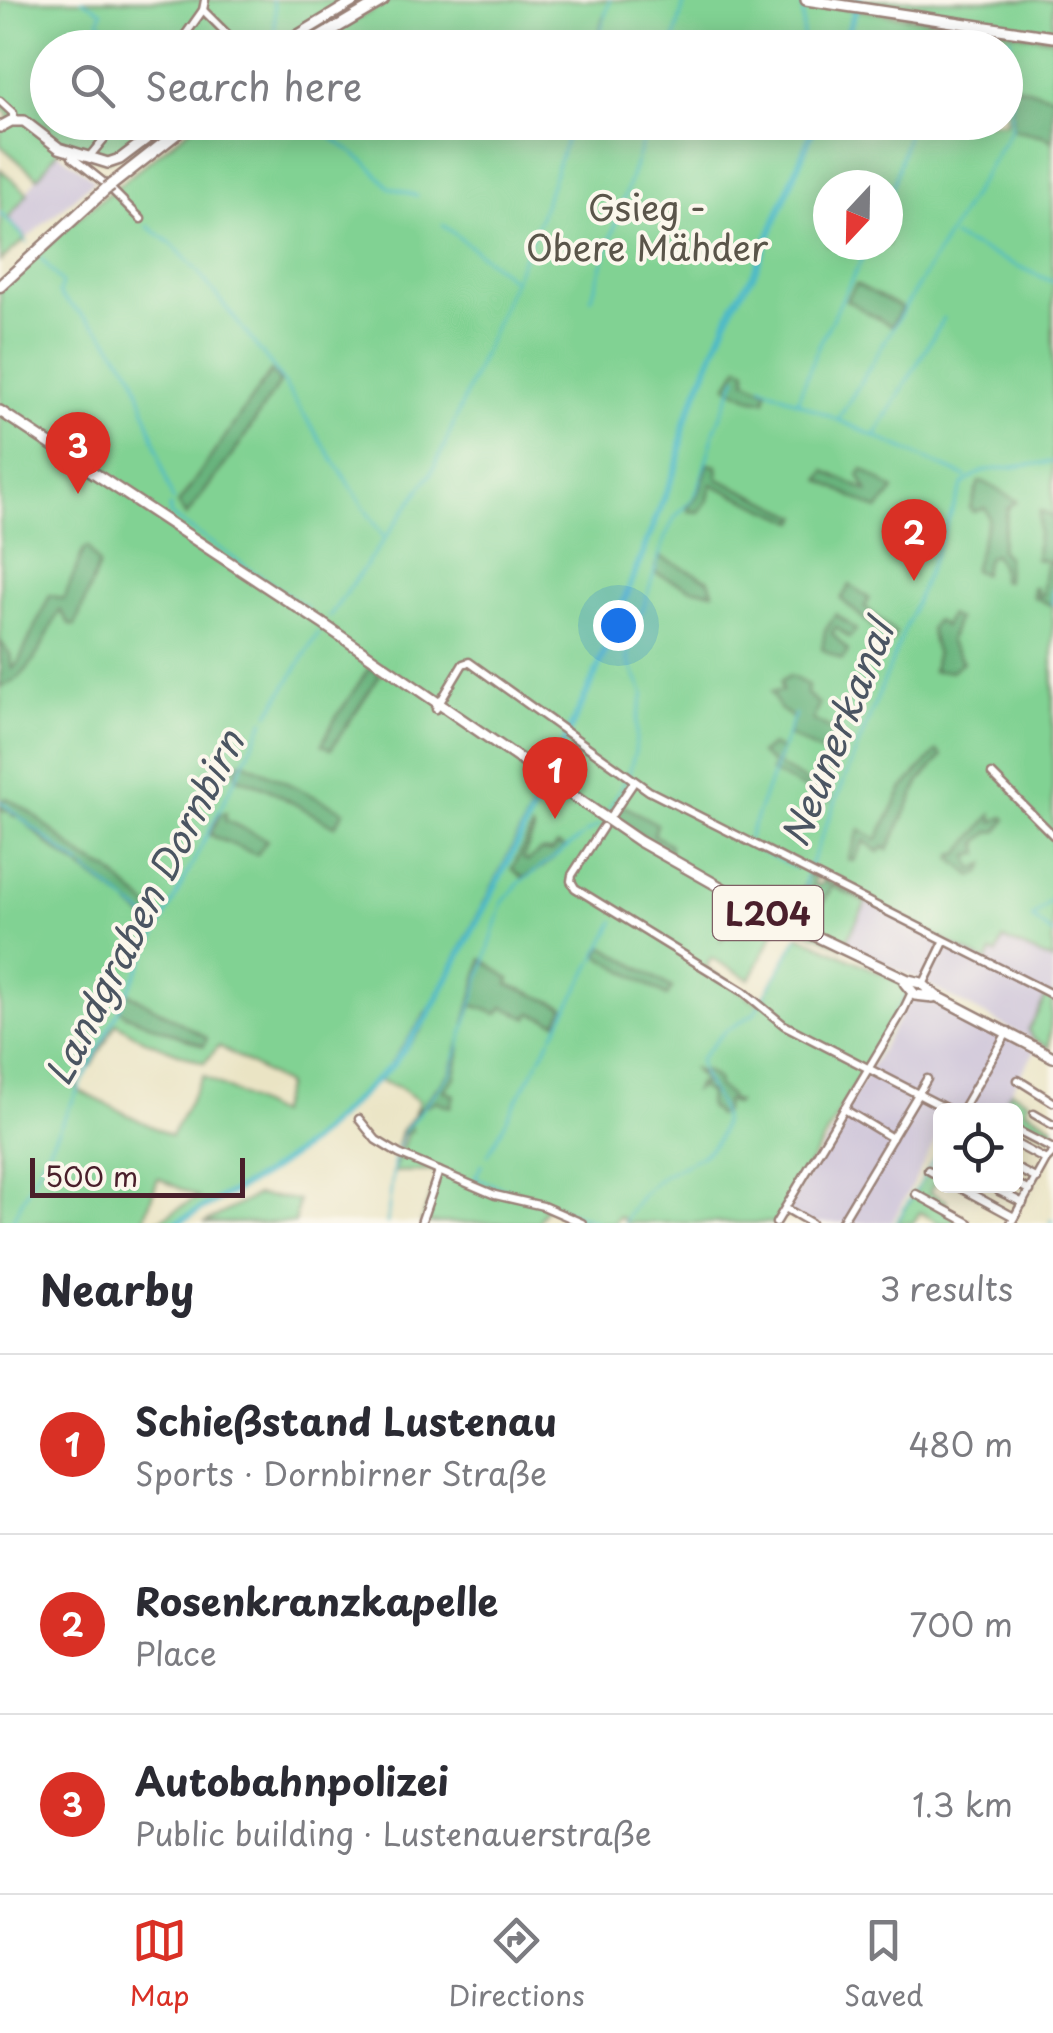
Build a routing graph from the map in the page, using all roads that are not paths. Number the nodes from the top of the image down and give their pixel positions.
1 (205, 0) edge
2 (356, 0) edge
3 (372, 0) edge
4 (383, 0) edge
5 (806, 0) edge
6 (203, 10) junction
7 (189, 30) edge
8 (223, 30) edge
9 (306, 30) edge
10 (322, 30) edge
11 (332, 30) edge
12 (1000, 30) edge
13 (1023, 33) edge
14 (1053, 38) edge
15 (0, 101) edge
16 (13, 120) junction
17 (30, 126) edge
18 (0, 127) edge
19 (49, 140) edge
20 (98, 140) edge
21 (143, 140) edge
22 (161, 140) edge
23 (167, 140) edge
24 (80, 157) junction
25 (107, 185) junction
26 (142, 219) dead end
27 (0, 280) edge
28 (0, 413) edge
29 (438, 707) junction
30 (992, 774) dead end
31 (634, 782) junction
32 (609, 819) dead end
33 (603, 827) dead end
34 (1053, 835) edge
35 (944, 942) junction
36 (917, 988) junction
37 (1053, 995) edge
38 (1008, 1031) junction
39 (1053, 1056) edge
40 (868, 1069) junction
41 (928, 1079) dead end
42 (1018, 1080) dead end
43 (918, 1094) junction
44 (1053, 1102) edge
45 (935, 1103) edge
46 (966, 1103) edge
47 (844, 1108) junction
48 (1034, 1114) dead end
49 (359, 1119) dead end
50 (1053, 1125) edge
51 (1023, 1135) edge
52 (892, 1138) junction
53 (1023, 1146) edge
54 (1052, 1154) edge
55 (928, 1170) dead end
56 (439, 1171) junction
57 (1023, 1172) edge
58 (933, 1175) edge
59 (1037, 1179) junction
60 (1023, 1188) edge
61 (1030, 1191) junction
62 (969, 1193) edge
63 (1003, 1193) edge
64 (916, 1194) dead end
65 (1022, 1203) junction
66 (785, 1208) junction
67 (1013, 1220) edge
68 (421, 1223) edge
69 (582, 1223) edge
70 (776, 1223) edge
71 (810, 1223) edge
72 (842, 1223) edge
73 (969, 1223) edge

1 - 6 street
2 - 9 main road
3 - 10 highway
4 - 11 highway
5 - 12 main road
6 - 7 street
6 - 8 street
13 - 14 main road
15 - 16 street
16 - 17 main road
16 - 18 main road
19 - 24 main road
20 - 24 street
21 - 24 main road
22 - 25 highway
23 - 25 highway
24 - 25 street
25 - 26 street
25 - 27 highway
28 - 29 main road, L204
29 - 31 street
29 - 36 main road, L204
30 - 34 street
31 - 32 street
31 - 35 street
33 - 40 street
35 - 36 street
35 - 37 street
36 - 38 main road, L204
36 - 40 street
38 - 39 main road, L204
38 - 46 street
40 - 43 street
40 - 47 street
41 - 43 street
42 - 44 street
43 - 45 street
43 - 52 street
47 - 52 street
47 - 66 street
48 - 50 street
49 - 56 street
51 - 54 street
52 - 72 street
53 - 54 street
54 - 59 street
55 - 58 street
56 - 68 street
56 - 69 street
57 - 59 street
59 - 61 street
60 - 61 street
61 - 65 street
62 - 67 street
63 - 65 street
64 - 73 street
65 - 67 street
66 - 70 street
66 - 71 street

